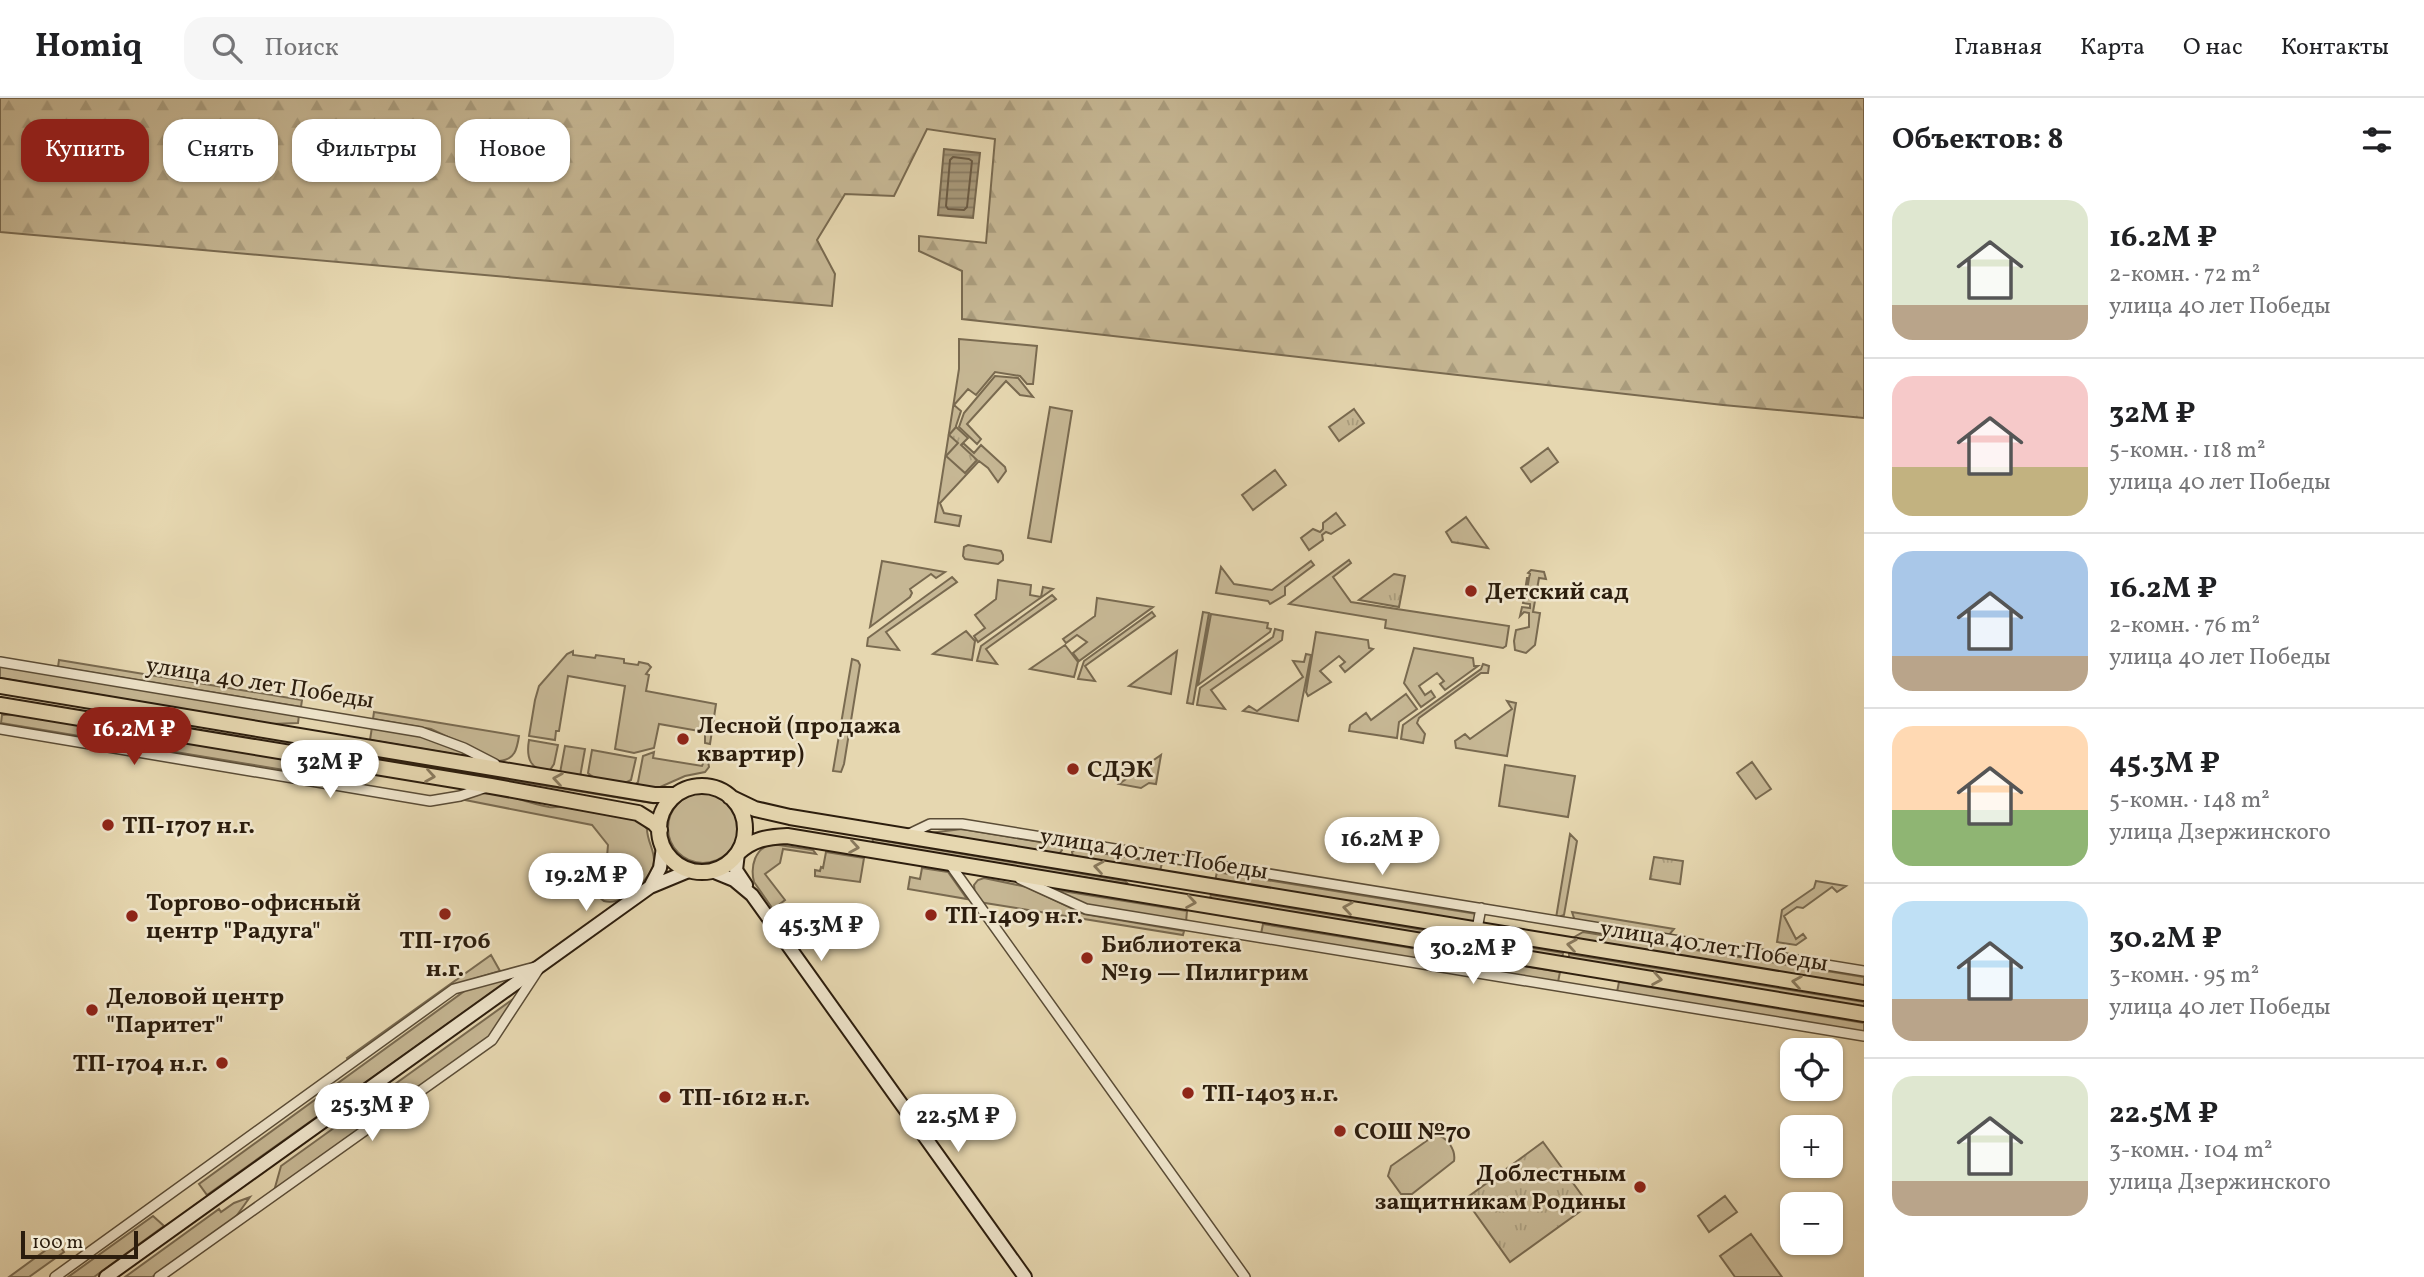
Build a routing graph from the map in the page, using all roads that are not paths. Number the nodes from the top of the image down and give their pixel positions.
1 (0, 662) edge
2 (0, 686) edge
3 (0, 705) edge
4 (223, 723) junction
5 (0, 729) edge
6 (220, 741) junction
7 (505, 770) junction
8 (491, 786) junction
9 (675, 795) junction
10 (730, 797) junction
11 (660, 830) junction
12 (906, 836) junction
13 (663, 847) junction
14 (738, 853) junction
15 (949, 863) junction
16 (691, 870) junction
17 (712, 871) junction
18 (1002, 871) junction
19 (1135, 873) junction
20 (650, 887) junction
21 (1132, 893) junction
22 (752, 895) junction
23 (1480, 908) junction
24 (1478, 929) junction
25 (541, 966) junction
26 (1864, 971) edge
27 (1864, 993) edge
28 (1864, 1014) edge
29 (1864, 1035) edge
30 (55, 1277) edge
31 (106, 1277) edge
32 (159, 1277) edge
33 (1025, 1277) edge
34 (1245, 1277) edge

1 - 7 street, улица 40 лет Победы
2 - 4 main road, улица 40 лет Победы
3 - 6 main road
4 - 6 main road
4 - 7 main road, улица 40 лет Победы
5 - 8 street
6 -> 8 main road
9 -> 7 main road, улица 40 лет Победы
8 - 11 main road
9 - 10 main road
9 - 11 main road
10 - 12 main road, улица 40 лет Победы
10 - 14 main road
11 - 13 main road
19 -> 12 main road, улица 40 лет Победы
12 - 23 street
13 - 16 main road
13 - 20 main road
14 -> 15 main road, улица 40 лет Победы
14 - 17 main road
14 - 22 main road
15 - 18 main road, улица 40 лет Победы
15 - 34 street
16 - 17 main road
16 - 20 main road
17 - 22 main road
18 - 21 main road, улица 40 лет Победы
18 - 29 street
19 - 21 main road
24 -> 19 main road, улица 40 лет Победы
20 - 25 main road
21 -> 28 main road, улица 40 лет Победы
22 - 33 main road
23 - 24 street
23 - 26 street
27 -> 24 main road, улица 40 лет Победы
25 - 30 street
25 - 31 main road
25 - 32 street

